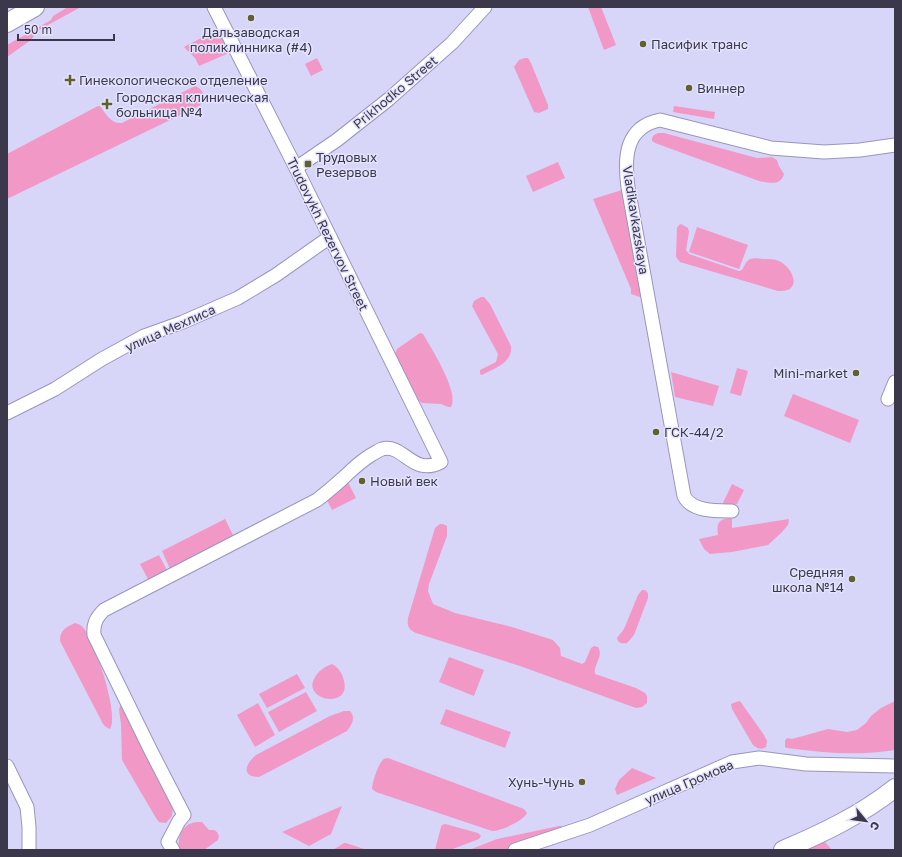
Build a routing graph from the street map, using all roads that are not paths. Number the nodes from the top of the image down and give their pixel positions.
1 (35, 7) edge
2 (214, 7) edge
3 (485, 7) edge
4 (7, 23) edge
5 (895, 145) edge
6 (296, 168) junction
7 (330, 237) junction
8 (895, 382) edge
9 (888, 399) dead end
10 (7, 414) edge
11 (732, 511) dead end
12 (7, 766) edge
13 (895, 766) edge
14 (895, 788) edge
15 (171, 846) edge
16 (29, 850) edge
17 (515, 850) edge
18 (783, 850) edge

1 - 4 main road
2 - 6 street, Trudovykh Rezervov Street
3 - 6 street, Prikhodko Street
5 - 11 street, Vladikavkazskaya
6 - 7 street, Trudovykh Rezervov Street
7 - 10 street, улица Мехлиса
7 - 15 street, Trudovykh Rezervov Street
8 - 9 street
12 - 16 street
13 - 17 street, улица Громова
14 - 18 main road

